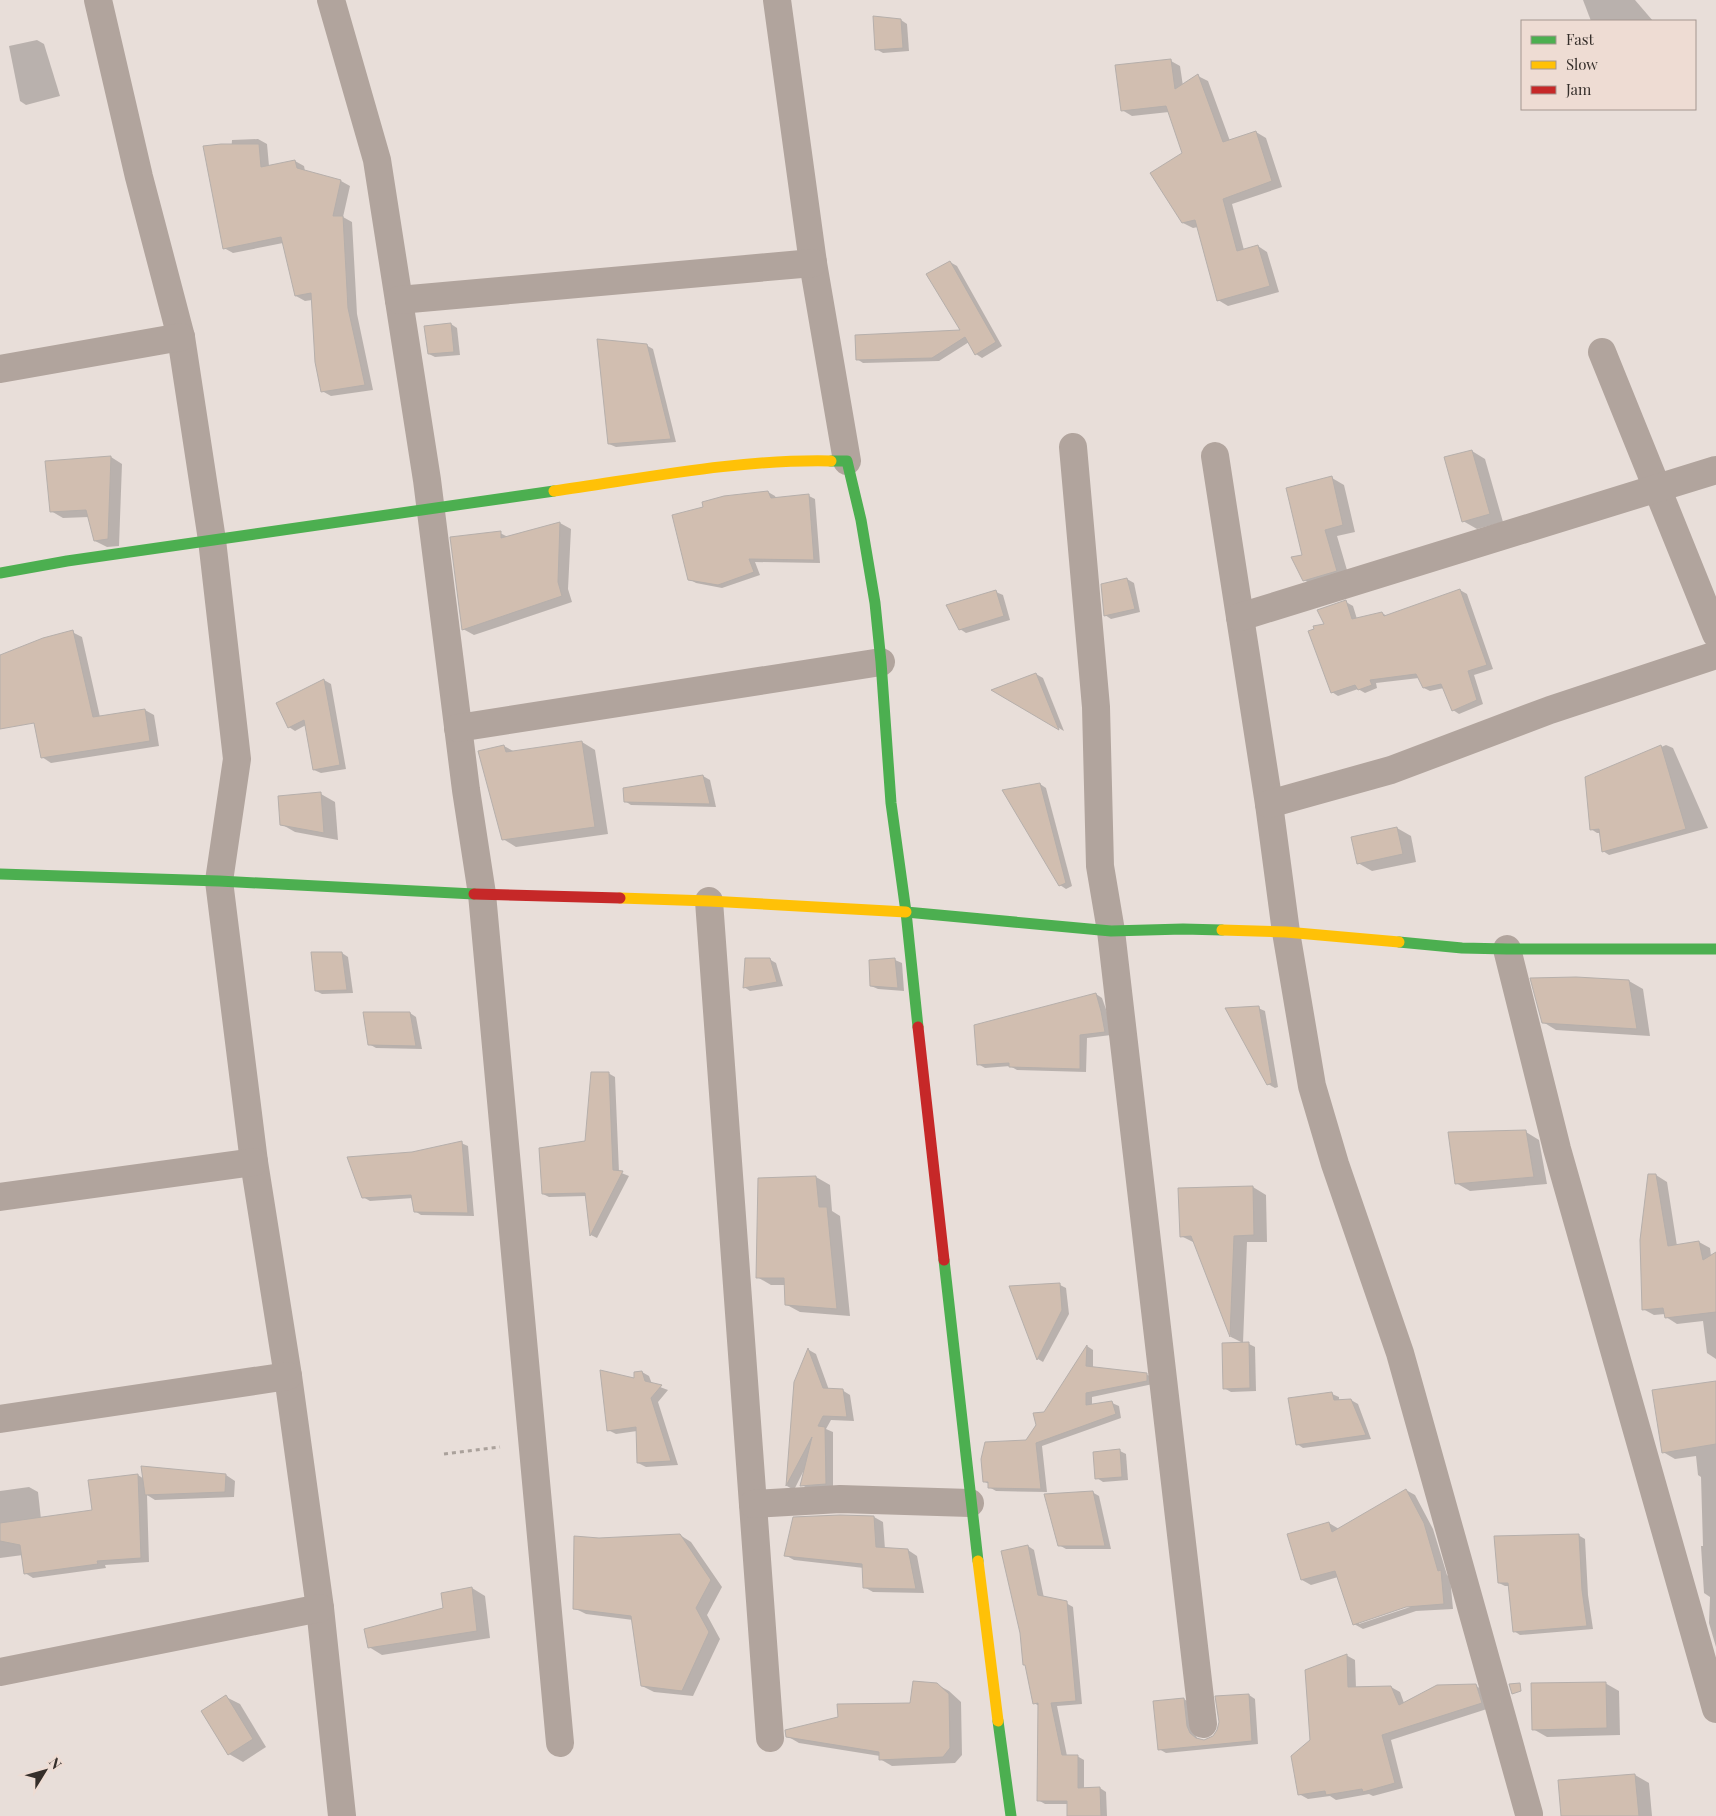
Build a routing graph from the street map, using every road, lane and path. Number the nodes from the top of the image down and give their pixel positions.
1 (98, 0) edge
2 (331, 0) edge
3 (777, 0) edge
4 (813, 263) junction
5 (399, 300) junction
6 (181, 337) junction
7 (1602, 352) dead end
8 (0, 369) edge
9 (1073, 447) dead end
10 (1215, 456) dead end
11 (847, 461) junction
12 (1716, 470) edge
13 (1656, 487) junction
14 (430, 508) junction
15 (212, 540) junction
16 (0, 573) edge
17 (1240, 617) junction
18 (1716, 634) edge
19 (1716, 655) edge
20 (881, 662) junction
21 (458, 728) junction
22 (1269, 804) junction
23 (0, 874) edge
24 (219, 881) junction
25 (482, 894) junction
26 (709, 901) junction
27 (906, 912) junction
28 (1111, 931) junction
29 (1286, 932) junction
30 (1507, 949) junction
31 (1716, 949) edge
32 (254, 1162) junction
33 (0, 1197) edge
34 (288, 1376) junction
35 (0, 1419) edge
36 (533, 1443) junction
37 (444, 1454) dead end
38 (970, 1503) junction
39 (753, 1504) junction
40 (320, 1608) junction
41 (0, 1672) edge
42 (1716, 1710) edge
43 (1203, 1724) dead end
44 (770, 1738) dead end
45 (560, 1743) dead end
46 (1529, 1814) dead end
47 (342, 1816) edge
48 (1011, 1816) edge

1 - 6 street
2 - 5 street
3 - 4 street
4 - 5 street
4 - 11 street
5 - 14 street
6 - 8 street
6 - 15 street
7 - 13 street
9 - 28 street
10 - 17 street
11 - 14 street
11 - 20 street
12 - 13 street
13 - 17 street
13 - 18 street
14 - 15 street
14 - 21 street
15 - 16 street
15 - 24 street
17 - 22 street
19 - 22 street
20 - 21 street
20 - 27 street
21 - 25 street
22 - 29 street
23 - 24 street
24 - 25 street
24 - 32 street
25 - 26 street
25 - 36 street
26 - 27 street
26 - 39 street
27 - 28 street
27 - 38 street
28 - 29 street
28 - 43 street
29 - 30 street
29 - 46 street
30 - 31 street
30 - 42 street
32 - 33 street
32 - 34 street
34 - 35 street
34 - 40 street
36 - 37 path
36 - 45 street
38 - 39 street
38 - 48 street
39 - 44 street
40 - 41 street
40 - 47 street

